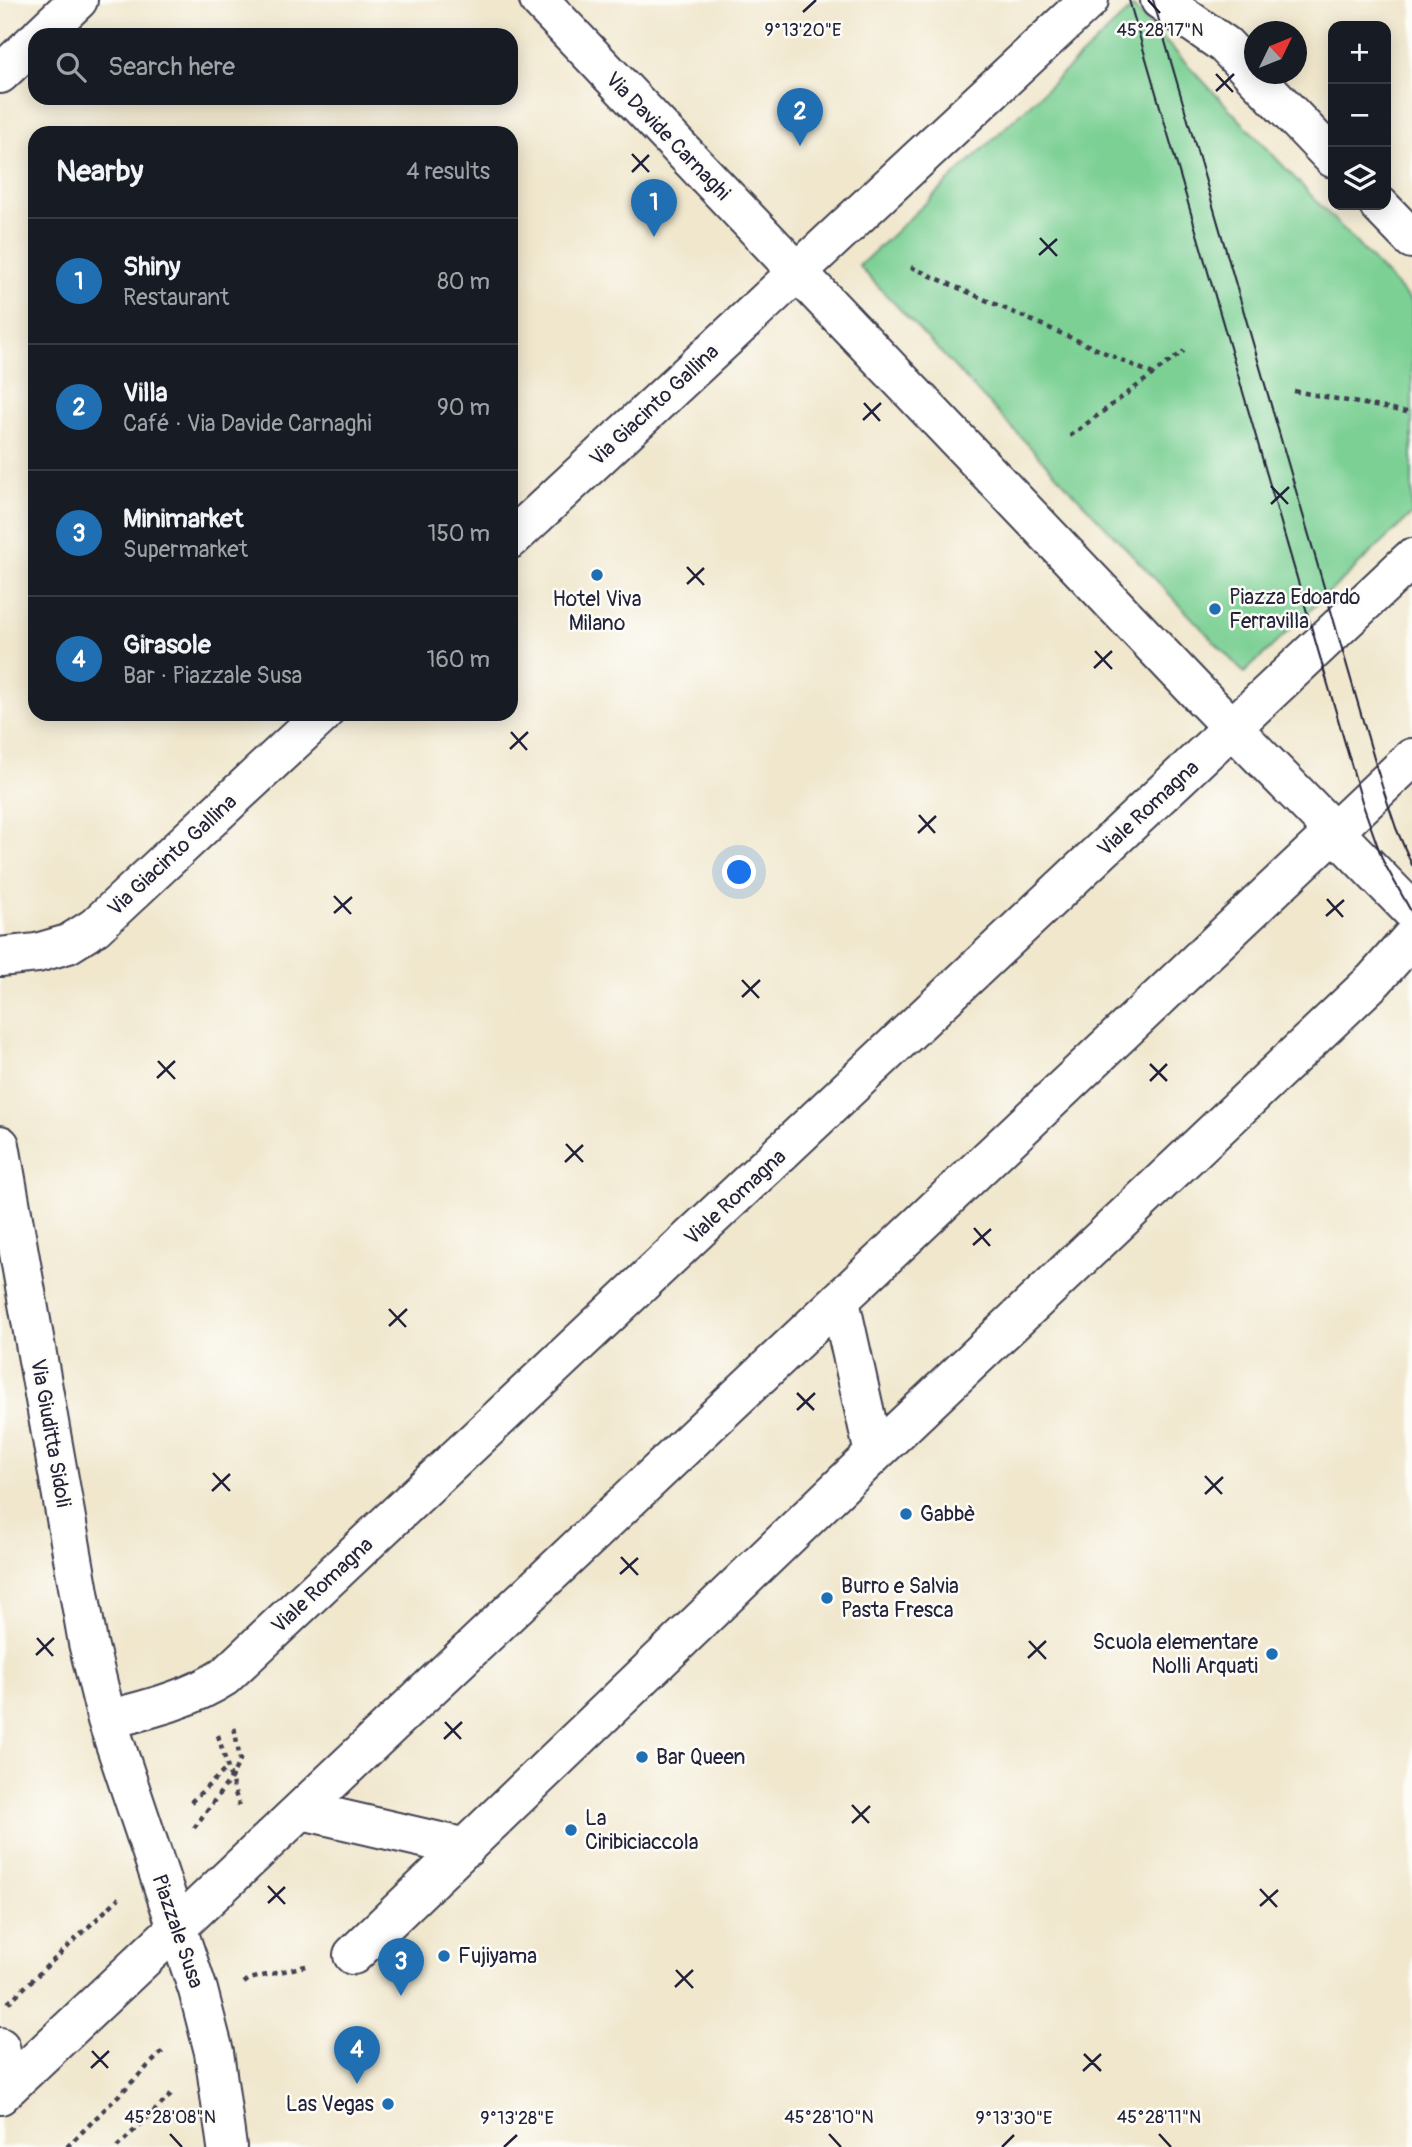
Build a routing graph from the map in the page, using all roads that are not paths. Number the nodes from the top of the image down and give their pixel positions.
1 (78, 0) edge
2 (539, 0) edge
3 (1089, 0) edge
4 (1160, 0) edge
5 (1191, 0) edge
6 (48, 28) edge
7 (1225, 45) junction
8 (28, 48) edge
9 (0, 74) edge
10 (1328, 153) edge
11 (1384, 210) edge
12 (1412, 239) edge
13 (798, 271) junction
14 (518, 532) edge
15 (1412, 558) edge
16 (316, 721) edge
17 (1233, 729) junction
18 (1412, 758) edge
19 (1334, 832) junction
20 (1412, 911) edge
21 (1412, 937) edge
22 (0, 957) edge
23 (0, 1145) edge
24 (840, 1301) junction
25 (874, 1454) junction
26 (107, 1720) junction
27 (302, 1810) junction
28 (466, 1848) junction
29 (176, 1928) junction
30 (353, 1955) road end
31 (0, 2047) edge
32 (0, 2095) edge
33 (227, 2147) edge

1 - 6 street
2 - 13 street, Via Davide Carnaghi
3 - 13 street
4 - 7 street
5 - 7 street
7 - 10 street
8 - 9 street
11 - 12 street
13 - 14 street, Via Giacinto Gallina
13 - 17 street
15 - 17 street
16 - 22 street, Via Giacinto Gallina
17 - 19 street
17 - 26 street, Viale Romagna
18 - 19 street
19 - 20 street
19 - 24 street
21 - 25 street
23 - 26 street, Via Giuditta Sidoli
24 - 25 street
24 - 27 street
25 - 28 street
26 - 29 street, Piazzale Susa
27 - 28 street
27 - 29 street
28 - 30 street
29 - 32 street
29 - 33 street, Piazzale Susa
31 - 32 street

